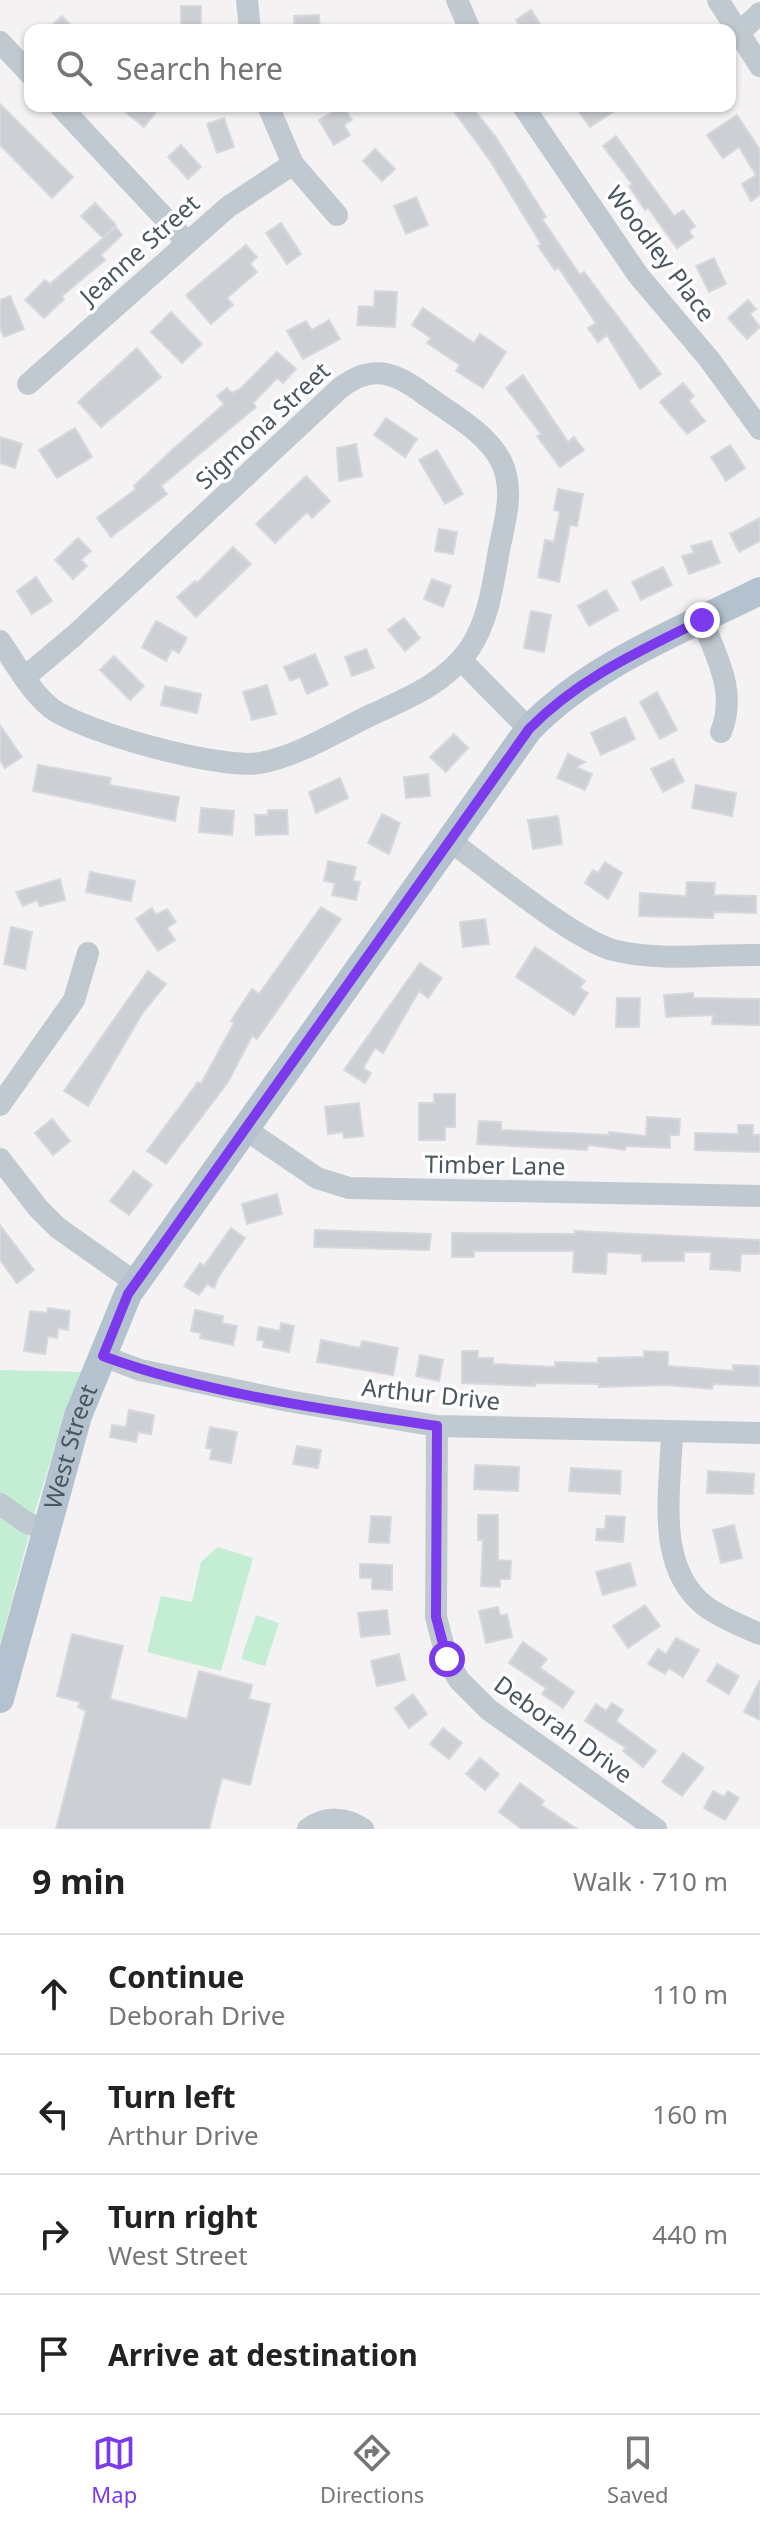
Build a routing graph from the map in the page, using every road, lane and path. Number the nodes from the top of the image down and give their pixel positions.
1 (247, 0) edge
2 (457, 0) edge
3 (718, 0) edge
4 (760, 13) edge
5 (249, 24) edge
6 (467, 24) edge
7 (733, 24) edge
8 (736, 28) edge
9 (739, 33) junction
10 (0, 42) edge
11 (760, 66) edge
12 (24, 68) edge
13 (66, 112) edge
14 (271, 112) edge
15 (527, 112) edge
16 (293, 164) junction
17 (337, 215) dead end
18 (187, 242) junction
19 (28, 384) dead end
20 (760, 429) edge
21 (760, 591) edge
22 (702, 620) junction
23 (0, 641) edge
24 (461, 660) junction
25 (25, 677) junction
26 (529, 729) junction
27 (721, 732) dead end
28 (450, 841) junction
29 (88, 953) dead end
30 (760, 955) edge
31 (0, 1105) edge
32 (245, 1129) junction
33 (0, 1159) edge
34 (760, 1196) edge
35 (136, 1283) junction
36 (103, 1356) junction
37 (437, 1426) junction
38 (672, 1431) junction
39 (760, 1433) edge
40 (0, 1504) edge
41 (44, 1528) junction
42 (760, 1634) edge
43 (0, 1699) edge
44 (308, 1829) edge
45 (363, 1829) edge
46 (656, 1829) edge

1 - 5 street
2 - 6 street
3 - 7 street
4 - 9 street
8 - 9 street
9 - 11 street
10 - 12 street
13 - 18 street
14 - 16 street
15 - 20 street, Woodley Place
16 - 17 street
16 - 18 street, Jeanne Street
18 - 19 street, Jeanne Street
21 - 22 main road, West Street
22 - 26 main road, West Street
22 - 27 street
23 - 25 street
24 - 25 street
24 - 25 street, Sigmona Street
24 - 26 street
26 - 28 main road, West Street
28 - 30 street
28 - 32 main road, West Street
29 - 31 street
32 - 34 street, Timber Lane
32 - 35 main road, West Street
33 - 35 street
35 - 36 main road, West Street
36 - 37 street, Arthur Drive
36 - 41 main road, West Street
37 - 38 street, Arthur Drive
37 - 46 street, Deborah Drive
38 - 39 street, Arthur Drive
38 - 42 street
40 - 41 street
41 - 43 main road, West Street
44 - 45 street

